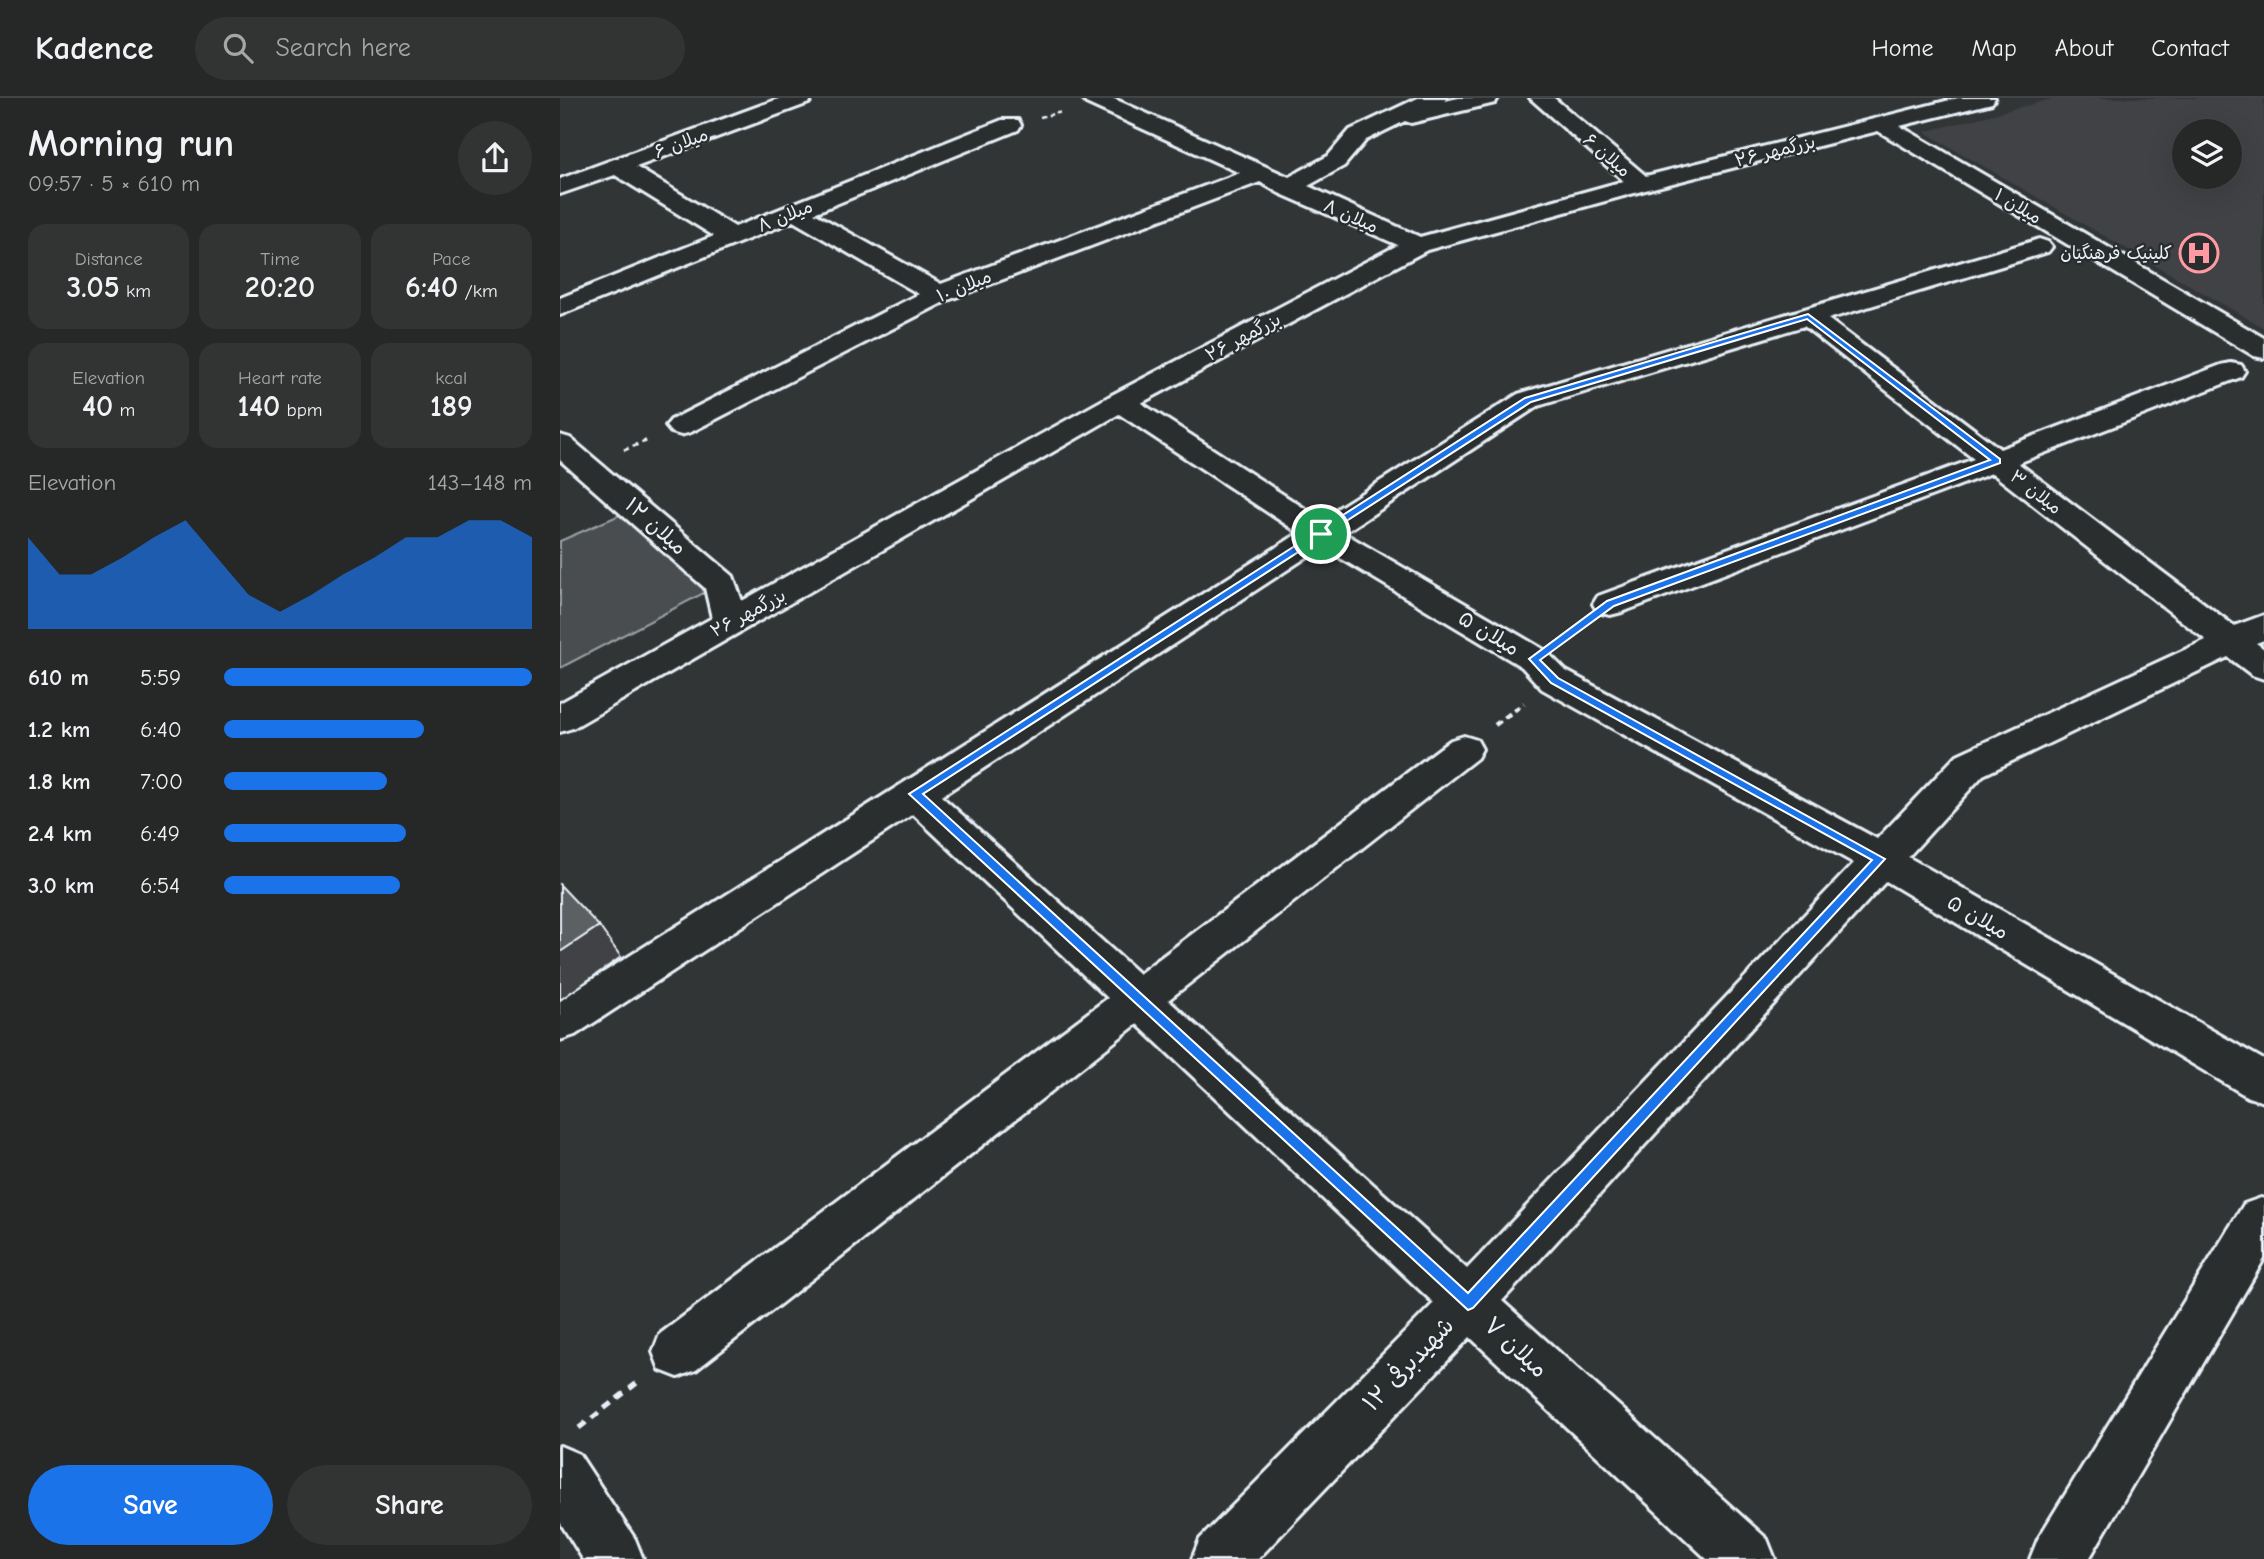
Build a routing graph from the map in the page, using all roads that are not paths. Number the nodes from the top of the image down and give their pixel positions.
1 (801, 98) edge
2 (1436, 98) edge
3 (1487, 98) edge
4 (1541, 98) edge
5 (1984, 98) edge
6 (1099, 100) edge
7 (1135, 107) edge
8 (1394, 120) junction
9 (1881, 124) junction
10 (1010, 125) road end
11 (618, 166) junction
12 (1259, 174) junction
13 (1642, 184) junction
14 (560, 187) edge
15 (1287, 188) junction
16 (794, 212) junction
17 (733, 237) junction
18 (1418, 246) junction
19 (2039, 247) dead end
20 (939, 294) junction
21 (560, 307) edge
22 (1808, 316) junction
23 (2264, 350) edge
24 (2231, 371) dead end
25 (1120, 402) junction
26 (681, 426) road end
27 (560, 444) edge
28 (1996, 461) junction
29 (1321, 534) junction
30 (1610, 604) dead end
31 (730, 621) junction
32 (2247, 634) edge
33 (2264, 667) edge
34 (560, 719) edge
35 (1464, 749) road end
36 (915, 794) junction
37 (1880, 859) junction
38 (1139, 999) junction
39 (560, 1022) edge
40 (2264, 1083) edge
41 (2261, 1220) dead end
42 (1468, 1303) junction
43 (678, 1352) road end
44 (565, 1453) edge
45 (615, 1559) edge
46 (1220, 1559) edge
47 (1746, 1559) edge
48 (2059, 1559) edge

1 - 11 street, میلان ۶
2 - 8 street
3 - 8 street
4 - 13 street, میلان ۶
5 - 9 street, بزرگمهر ۲۶
6 - 7 street, میلان ۸
7 - 12 street, میلان ۸
8 - 15 street
9 - 13 street, بزرگمهر ۲۶
9 - 23 street, میلان ۱
10 - 16 street, میلان ۸
11 - 14 street, میلان ۶
11 - 17 street
12 - 15 street, میلان ۸
12 - 20 street, میلان ۱۰
13 - 18 street, بزرگمهر ۲۶
15 - 18 street, میلان ۸
16 - 17 street, میلان ۸
16 - 20 street
17 - 21 street, میلان ۸
18 - 25 street, بزرگمهر ۲۶
19 - 22 street
20 - 26 street, میلان ۱۰
22 - 28 street, میلان ۳
22 - 29 street
24 - 28 street
25 - 29 street, میلان ۵
25 - 31 street, بزرگمهر ۲۶
27 - 31 street, میلان ۱۲
28 - 30 street
28 - 32 street, میلان ۳
29 - 36 street
29 - 37 street, میلان ۵
31 - 34 street, بزرگمهر ۲۶
32 - 33 street, میلان ۳
32 - 37 street, شهیدبرفی ۱۲
35 - 38 street
36 - 38 street, میلان ۷
36 - 39 street
37 - 40 street, میلان ۵
37 - 42 street, شهیدبرفی ۱۲
38 - 42 street, میلان ۷
38 - 43 street
41 - 48 street
42 - 46 street, شهیدبرفی ۱۲
42 - 47 street, میلان ۷
44 - 45 street

